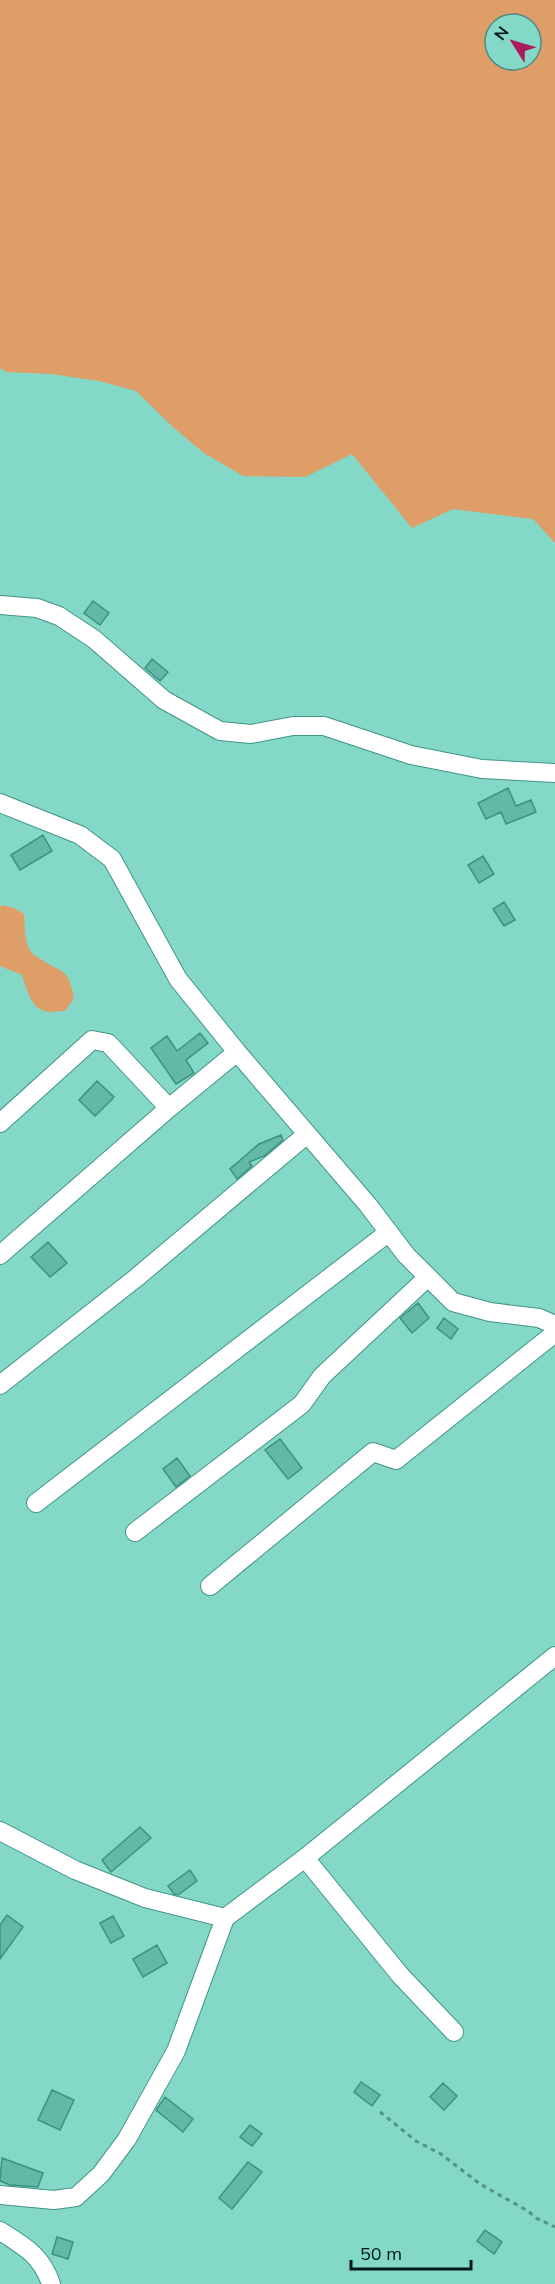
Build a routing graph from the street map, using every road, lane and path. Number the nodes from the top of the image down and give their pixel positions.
1 (0, 605) edge
2 (555, 773) edge
3 (0, 803) edge
4 (237, 1053) junction
5 (169, 1108) junction
6 (0, 1123) edge
7 (306, 1134) junction
8 (388, 1232) junction
9 (0, 1255) edge
10 (428, 1277) junction
11 (555, 1324) edge
12 (555, 1333) edge
13 (0, 1385) edge
14 (36, 1503) dead end
15 (135, 1533) dead end
16 (210, 1586) dead end
17 (555, 1656) edge
18 (0, 1831) edge
19 (305, 1858) junction
20 (225, 1918) junction
21 (454, 2032) dead end
22 (380, 2112) dead end
23 (0, 2195) edge
24 (555, 2227) edge
25 (0, 2231) edge
26 (51, 2284) edge

1 - 2 street
3 - 4 street
4 - 5 street
4 - 7 street
5 - 6 street
5 - 9 street
7 - 8 street
7 - 13 street
8 - 10 street
8 - 14 street
10 - 11 street
10 - 15 street
12 - 16 street
17 - 19 street
18 - 20 street
19 - 20 street
19 - 21 street
20 - 23 street
22 - 24 path
25 - 26 street

